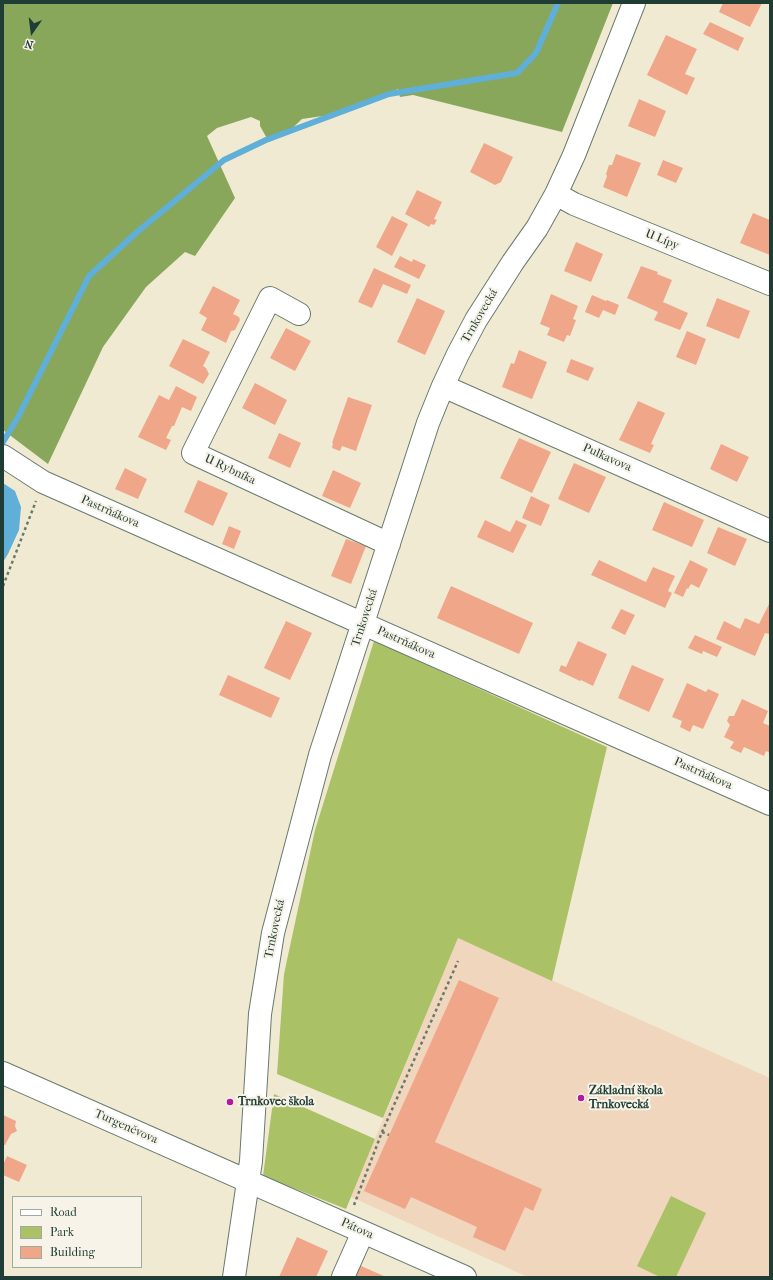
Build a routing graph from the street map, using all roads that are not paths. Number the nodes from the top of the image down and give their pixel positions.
1 (634, 3) edge
2 (556, 194) junction
3 (770, 284) edge
4 (299, 314) dead end
5 (443, 386) junction
6 (6, 458) edge
7 (770, 531) edge
8 (389, 544) junction
9 (363, 624) junction
10 (770, 804) edge
11 (3, 1073) edge
12 (248, 1181) junction
13 (355, 1228) junction
14 (234, 1277) edge
15 (343, 1277) edge
16 (465, 1277) edge

1 - 2 street, Trnkovecká
2 - 3 street, U Lípy
2 - 5 street, Trnkovecká
4 - 8 street, U Rybníka
5 - 7 street, Pulkavova
5 - 8 street, Trnkovecká
6 - 9 street, Pastrňákova
8 - 9 street, Trnkovecká
9 - 10 street, Pastrňákova
9 - 12 street, Trnkovecká
11 - 12 street, Turgeněvova
12 - 13 street, Pátova
12 - 14 street, Trnkovecká
13 - 15 street
13 - 16 street, Pátova

